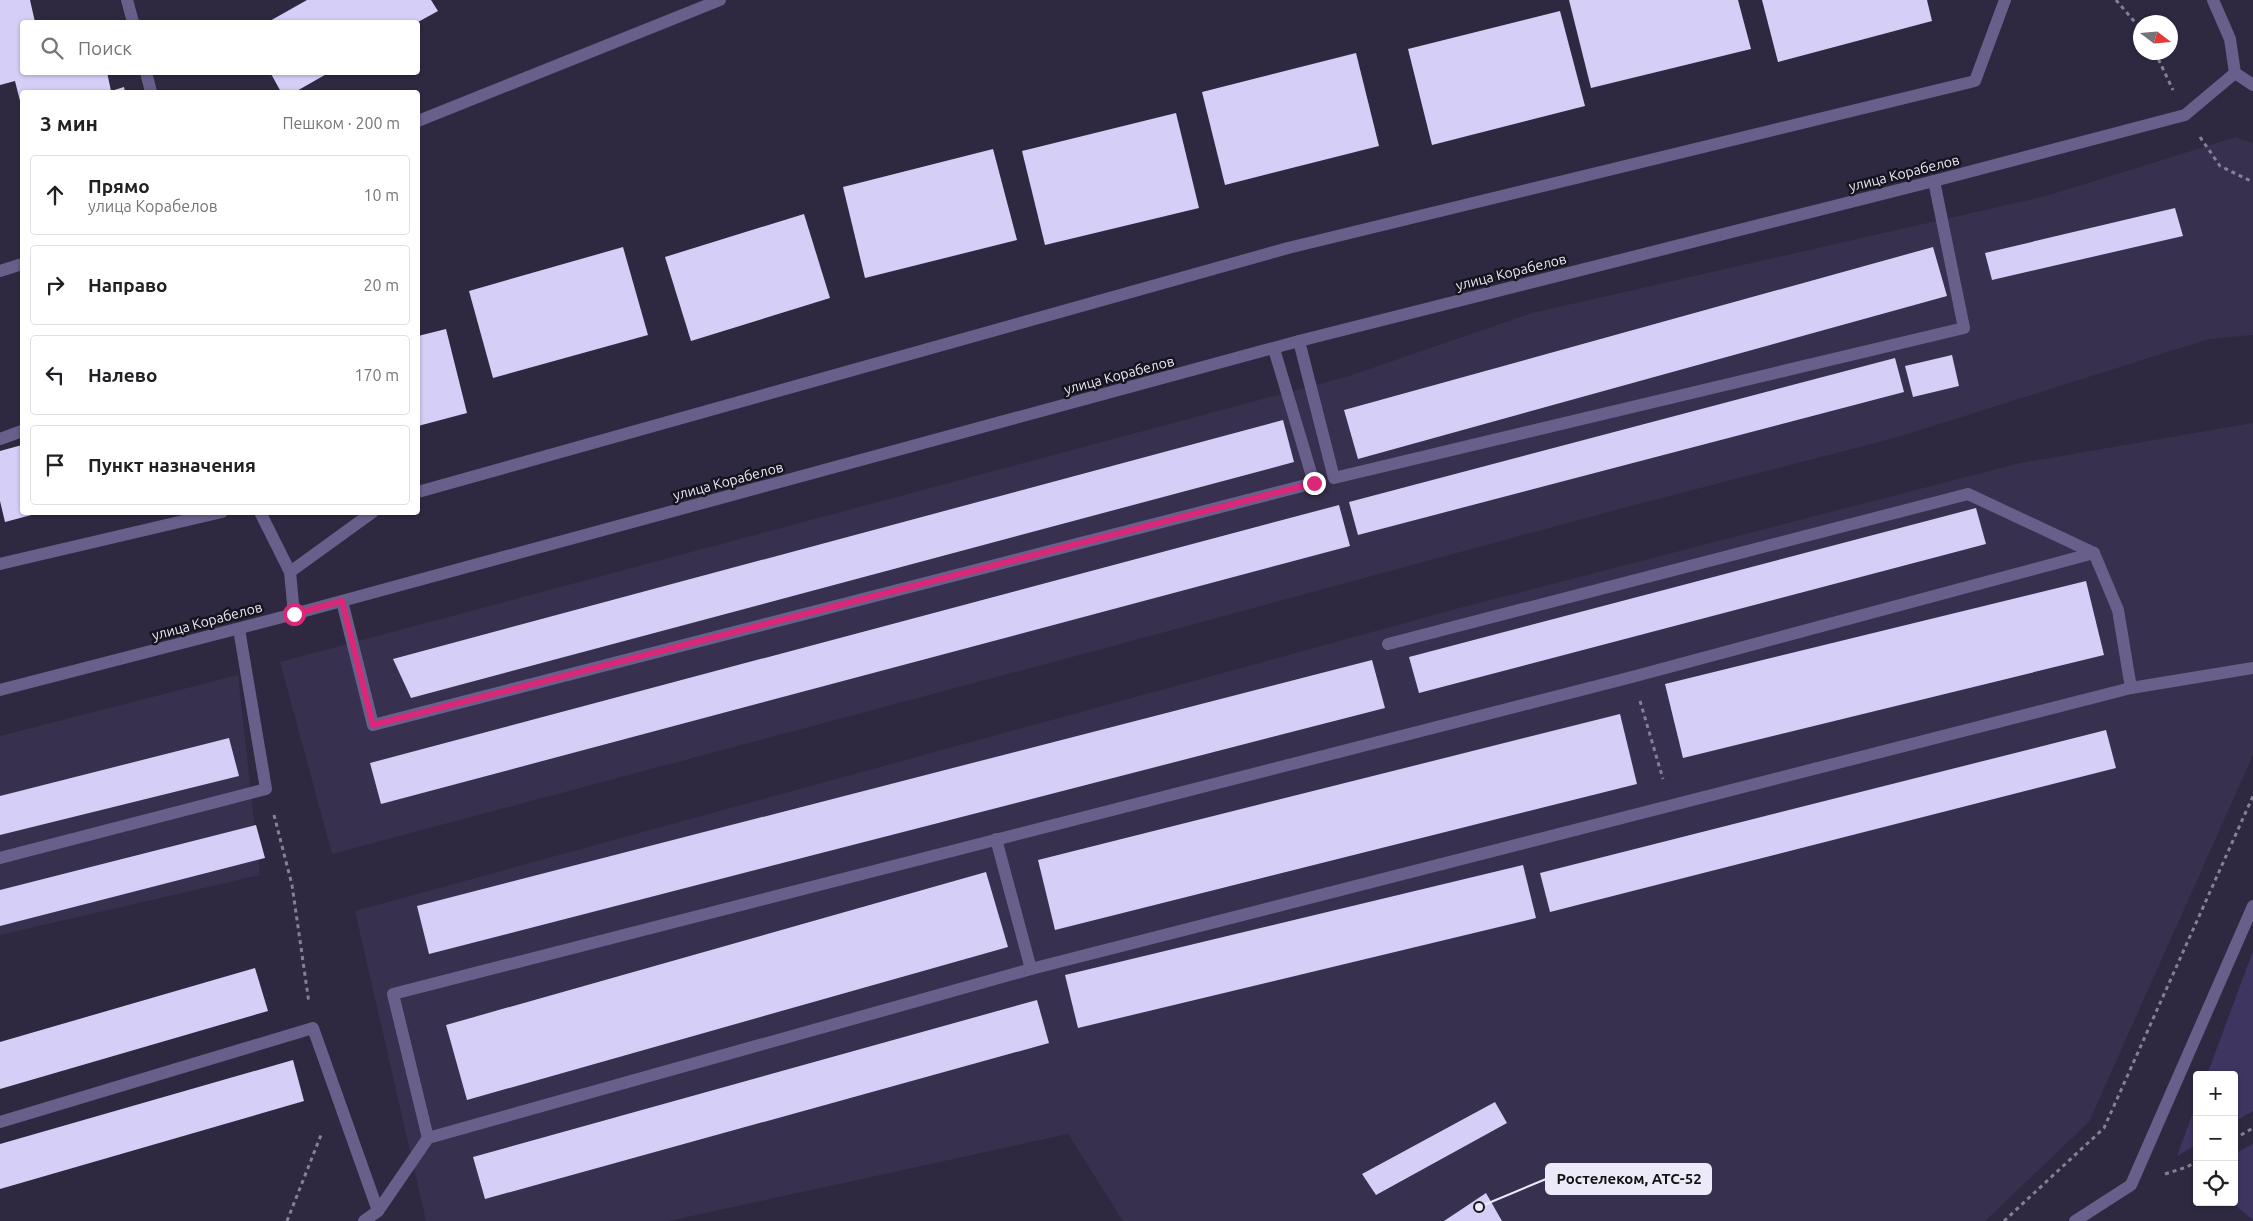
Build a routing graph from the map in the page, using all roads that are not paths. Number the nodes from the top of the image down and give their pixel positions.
1 (127, 0) edge
2 (720, 0) edge
3 (2005, 0) edge
4 (2212, 0) edge
5 (132, 20) edge
6 (2235, 73) junction
7 (147, 75) edge
8 (2253, 85) edge
9 (151, 90) edge
10 (420, 121) edge
11 (1934, 181) junction
12 (20, 265) edge
13 (0, 271) edge
14 (1299, 341) junction
15 (1274, 349) junction
16 (20, 432) edge
17 (0, 439) edge
18 (420, 491) edge
19 (209, 515) edge
20 (262, 515) edge
21 (368, 515) edge
22 (2094, 553) junction
23 (0, 564) edge
24 (290, 572) junction
25 (342, 601) junction
26 (294, 614) junction
27 (239, 629) junction
28 (1388, 644) dead end
29 (2253, 668) edge
30 (2131, 688) junction
31 (0, 690) edge
32 (996, 839) junction
33 (0, 858) edge
34 (2253, 906) edge
35 (1032, 969) junction
36 (0, 1122) edge
37 (428, 1138) junction
38 (378, 1211) junction
39 (364, 1221) edge
40 (2075, 1221) edge

1 - 5 street
2 - 10 street
3 - 18 street
4 - 6 street
6 - 8 street
6 - 11 street, улица Корабелов
7 - 9 street
11 - 14 street, улица Корабелов
11 - 14 street
12 - 13 street
14 - 15 street, улица Корабелов
15 - 25 street, улица Корабелов
15 - 25 street
16 - 17 street
19 - 23 street
20 - 24 street
21 - 24 street
22 - 28 street
22 - 30 street
22 - 32 street
24 - 26 street
25 - 26 street, улица Корабелов
26 - 27 street, улица Корабелов
27 - 31 street, улица Корабелов
27 - 33 street
29 - 30 street
30 - 35 street
32 - 35 street
32 - 37 street
34 - 40 street
35 - 37 street
36 - 38 street
37 - 38 street
38 - 39 street

